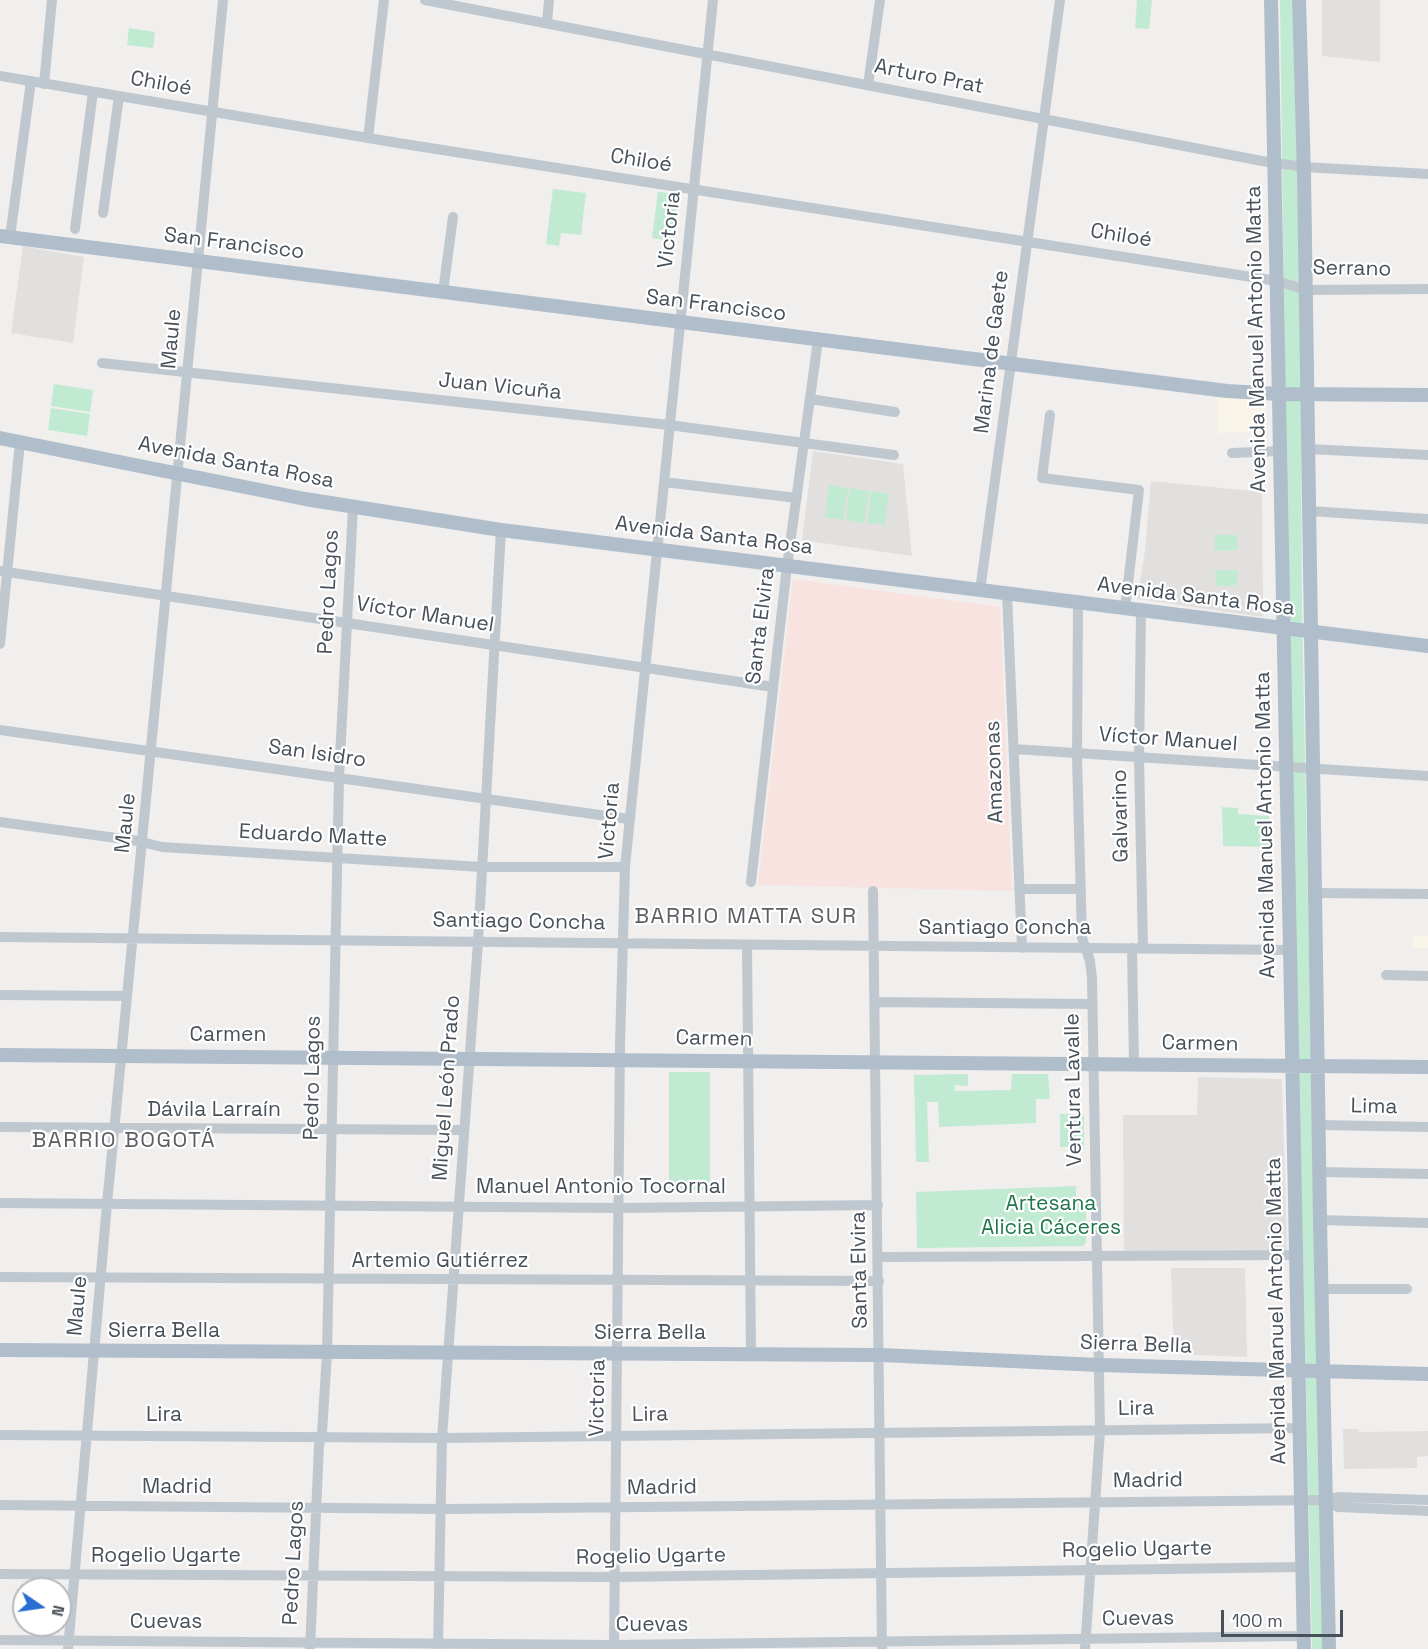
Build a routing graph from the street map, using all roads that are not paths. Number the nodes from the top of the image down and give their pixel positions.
1 (52, 0) edge
2 (223, 0) edge
3 (384, 0) edge
4 (425, 0) edge
5 (549, 0) edge
6 (713, 0) edge
7 (880, 0) edge
8 (1060, 0) edge
9 (1271, 0) edge
10 (1299, 0) edge
11 (463, 4) edge
12 (547, 23) junction
13 (707, 54) junction
14 (0, 76) edge
15 (31, 81) junction
16 (44, 84) junction
17 (868, 85) junction
18 (93, 92) junction
19 (119, 96) junction
20 (213, 112) junction
21 (1042, 118) junction
22 (368, 138) junction
23 (1274, 163) junction
24 (1304, 167) junction
25 (1428, 174) edge
26 (694, 189) junction
27 (103, 213) dead end
28 (453, 217) dead end
29 (5, 236) edge
30 (74, 236) junction
31 (1026, 241) junction
32 (199, 261) junction
33 (1277, 280) junction
34 (1428, 289) edge
35 (1306, 290) junction
36 (443, 292) junction
37 (680, 322) junction
38 (818, 340) junction
39 (102, 363) dead end
40 (1011, 364) junction
41 (188, 372) junction
42 (1307, 393) junction
43 (1279, 394) junction
44 (1428, 395) edge
45 (810, 399) junction
46 (895, 412) dead end
47 (1050, 415) dead end
48 (669, 425) junction
49 (0, 438) edge
50 (20, 442) junction
51 (804, 442) junction
52 (1309, 449) junction
53 (1280, 451) junction
54 (1232, 453) dead end
55 (894, 455) dead end
56 (1428, 455) edge
57 (179, 472) junction
58 (664, 482) junction
59 (797, 498) junction
60 (353, 508) junction
61 (1310, 511) junction
62 (1428, 519) edge
63 (501, 530) junction
64 (656, 550) junction
65 (787, 566) junction
66 (3, 571) edge
67 (980, 591) junction
68 (1007, 594) junction
69 (167, 596) junction
70 (1078, 603) junction
71 (1125, 609) junction
72 (1141, 611) junction
73 (347, 623) junction
74 (1283, 630) junction
75 (1311, 633) junction
76 (0, 644) edge
77 (494, 645) junction
78 (1428, 646) edge
79 (644, 668) junction
80 (773, 687) junction
81 (639, 717) junction
82 (651, 718) dead end
83 (0, 730) edge
84 (1014, 749) junction
85 (152, 751) junction
86 (1077, 753) junction
87 (1139, 758) junction
88 (1287, 767) junction
89 (1313, 769) junction
90 (1428, 776) edge
91 (339, 777) junction
92 (485, 798) junction
93 (628, 819) junction
94 (0, 822) edge
95 (143, 843) junction
96 (337, 856) junction
97 (482, 867) junction
98 (625, 867) junction
99 (751, 882) dead end
100 (1019, 889) junction
101 (1081, 889) junction
102 (873, 891) dead end
103 (1428, 894) edge
104 (1315, 900) junction
105 (1289, 907) junction
106 (0, 937) edge
107 (133, 938) junction
108 (335, 940) junction
109 (478, 942) junction
110 (623, 943) junction
111 (747, 945) junction
112 (874, 947) junction
113 (1022, 948) junction
114 (1085, 948) junction
115 (1138, 948) junction
116 (1290, 950) junction
117 (1386, 975) dead end
118 (1428, 976) edge
119 (0, 995) edge
120 (127, 996) junction
121 (875, 1002) junction
122 (1092, 1004) junction
123 (0, 1055) edge
124 (122, 1055) junction
125 (332, 1056) junction
126 (468, 1057) junction
127 (621, 1059) junction
128 (748, 1060) junction
129 (876, 1062) junction
130 (1093, 1064) junction
131 (1134, 1064) junction
132 (1293, 1065) junction
133 (1318, 1066) junction
134 (1428, 1067) edge
135 (1319, 1125) junction
136 (0, 1127) edge
137 (1428, 1127) edge
138 (114, 1129) junction
139 (331, 1130) junction
140 (463, 1130) junction
141 (1319, 1172) junction
142 (1428, 1174) edge
143 (0, 1203) edge
144 (107, 1204) junction
145 (878, 1205) junction
146 (330, 1206) junction
147 (749, 1206) junction
148 (458, 1207) junction
149 (619, 1208) junction
150 (1320, 1220) junction
151 (1428, 1223) edge
152 (1297, 1255) junction
153 (1095, 1256) junction
154 (879, 1257) junction
155 (0, 1277) edge
156 (100, 1278) junction
157 (328, 1280) junction
158 (452, 1280) junction
159 (618, 1280) junction
160 (750, 1281) junction
161 (879, 1281) junction
162 (1322, 1289) junction
163 (1407, 1289) dead end
164 (0, 1350) edge
165 (94, 1351) junction
166 (327, 1353) junction
167 (618, 1353) junction
168 (448, 1354) junction
169 (751, 1354) junction
170 (881, 1355) junction
171 (1099, 1365) junction
172 (1299, 1370) junction
173 (1324, 1370) junction
174 (1428, 1374) edge
175 (1301, 1428) junction
176 (1100, 1431) junction
177 (881, 1433) junction
178 (0, 1435) edge
179 (87, 1436) junction
180 (617, 1436) junction
181 (321, 1437) junction
182 (442, 1438) junction
183 (1301, 1498) junction
184 (1325, 1500) junction
185 (1428, 1500) edge
186 (1095, 1501) junction
187 (882, 1504) junction
188 (0, 1505) edge
189 (81, 1506) junction
190 (316, 1507) junction
191 (616, 1508) junction
192 (439, 1509) junction
193 (1428, 1510) edge
194 (1303, 1567) junction
195 (1091, 1570) junction
196 (0, 1574) edge
197 (882, 1574) junction
198 (75, 1575) junction
199 (313, 1576) junction
200 (438, 1577) junction
201 (615, 1577) junction
202 (0, 1641) edge
203 (1304, 1642) edge
204 (1086, 1644) edge
205 (69, 1645) edge
206 (310, 1646) edge
207 (438, 1646) edge
208 (882, 1646) edge
209 (614, 1647) edge
210 (1329, 1649) edge

1 - 16 street
2 - 20 street, Maule
3 - 22 street
4 - 11 street, Arturo Prat
5 - 12 street
6 - 13 street, Victoria
7 - 17 street
8 - 21 street, Marina de Gaete
9 - 23 main road, Avenida Manuel Antonio Matta
10 - 24 main road
11 - 12 street, Arturo Prat
12 - 13 street, Arturo Prat
13 - 17 street, Arturo Prat
13 - 26 street, Victoria
14 - 15 street, Chiloé
15 - 16 street, Chiloé
15 - 29 street
16 - 18 street, Chiloé
17 - 21 street, Arturo Prat
18 - 19 street, Chiloé
18 - 30 street
19 - 20 street, Chiloé
19 - 27 street
20 - 22 street, Chiloé
20 - 32 street, Maule
21 - 23 street, Arturo Prat
21 - 31 street, Marina de Gaete
22 - 26 street, Chiloé
23 - 24 street, Arturo Prat
23 - 33 main road, Avenida Manuel Antonio Matta
24 - 25 street, Arturo Prat
24 - 35 main road
26 - 31 street, Chiloé
26 - 37 street, Victoria
28 - 36 street
29 - 30 main road, San Francisco
30 - 32 main road, San Francisco
31 - 33 street, Chiloé
31 - 40 street, Marina de Gaete
32 - 36 main road, San Francisco
32 - 41 street, Maule
33 - 35 street, Serrano
33 - 43 main road, Avenida Manuel Antonio Matta
34 - 35 street, Serrano
35 - 42 main road
36 - 37 main road, San Francisco
37 - 38 main road, San Francisco
37 - 48 street, Victoria
38 - 40 main road, San Francisco
38 - 45 street, Santa Elvira
39 - 41 street, Juan Vicuña
40 - 43 main road, San Francisco
40 - 67 street, Marina de Gaete
41 - 48 street, Juan Vicuña
41 - 57 street, Maule
42 - 43 main road, San Francisco
42 - 44 main road, San Francisco
42 - 52 main road
43 - 53 main road, Avenida Manuel Antonio Matta
45 - 46 street
45 - 51 street, Santa Elvira
47 - 71 street
48 - 51 street, Juan Vicuña
48 - 58 street, Victoria
49 - 50 main road, Avenida Santa Rosa
50 - 57 main road, Avenida Santa Rosa
50 - 66 street
51 - 55 street, Juan Vicuña
51 - 59 street, Santa Elvira
52 - 56 street
52 - 61 main road
53 - 54 street
53 - 74 main road, Avenida Manuel Antonio Matta
57 - 60 main road, Avenida Santa Rosa
57 - 69 street, Maule
58 - 59 street
58 - 64 street, Victoria
59 - 65 street, Santa Elvira
60 - 63 main road, Avenida Santa Rosa
60 - 73 street, Pedro Lagos
61 - 62 street
61 - 75 main road
63 - 64 main road, Avenida Santa Rosa
63 - 77 street, Miguel León Prado
64 - 65 main road, Avenida Santa Rosa
64 - 79 street, Victoria
65 - 67 main road, Avenida Santa Rosa
65 - 80 street, Santa Elvira
66 - 69 street, Víctor Manuel
66 - 76 street
67 - 68 main road, Avenida Santa Rosa
68 - 70 main road, Avenida Santa Rosa
68 - 84 street, Amazonas
69 - 73 street, Víctor Manuel
69 - 85 street, Maule
70 - 71 main road, Avenida Santa Rosa
70 - 86 street, Ventura Lavalle
71 - 72 main road, Avenida Santa Rosa
72 - 74 main road, Avenida Santa Rosa
72 - 87 street, Galvarino
73 - 77 street, Víctor Manuel
73 - 91 street, Pedro Lagos
74 - 75 main road, Avenida Santa Rosa
74 - 88 main road, Avenida Manuel Antonio Matta
75 - 78 main road, Avenida Santa Rosa
75 - 89 main road
77 - 79 street, Víctor Manuel
77 - 92 street, Miguel León Prado
79 - 80 street, Víctor Manuel
79 - 81 street, Victoria
80 - 99 street, Santa Elvira
81 - 82 street
81 - 93 street, Victoria
83 - 85 street, San Isidro
84 - 86 street, Víctor Manuel
84 - 100 street, Amazonas
85 - 91 street, San Isidro
85 - 95 street, Maule
86 - 87 street, Víctor Manuel
86 - 101 street, Ventura Lavalle
87 - 88 street, Víctor Manuel
87 - 115 street, Galvarino
88 - 89 street, Víctor Manuel
88 - 105 main road, Avenida Manuel Antonio Matta
89 - 90 street, Víctor Manuel
89 - 104 main road
91 - 92 street, San Isidro
91 - 96 street, Pedro Lagos
92 - 93 street, San Isidro
92 - 97 street, Miguel León Prado
93 - 98 street, Victoria
94 - 95 street, Eduardo Matte
95 - 96 street, Eduardo Matte
95 - 107 street, Maule
96 - 97 street, Eduardo Matte
96 - 108 street, Pedro Lagos
97 - 98 street, Eduardo Matte
97 - 109 street, Miguel León Prado
98 - 110 street, Victoria
100 - 101 street
100 - 113 street, Amazonas
101 - 114 street, Ventura Lavalle
102 - 112 street, Santa Elvira
103 - 104 street
104 - 105 main road
104 - 133 main road
105 - 116 main road, Avenida Manuel Antonio Matta
106 - 107 street, Santiago Concha
107 - 108 street, Santiago Concha
107 - 120 street, Maule
108 - 109 street, Santiago Concha
108 - 125 street, Pedro Lagos
109 - 110 street, Santiago Concha
109 - 126 street, Miguel León Prado
110 - 111 street, Santiago Concha
110 - 127 street, Victoria
111 - 112 street, Santiago Concha
111 - 128 street
112 - 113 street, Santiago Concha
112 - 121 street, Santa Elvira
113 - 114 street, Santiago Concha
114 - 115 street, Santiago Concha
114 - 122 street, Ventura Lavalle
115 - 116 street, Santiago Concha
115 - 131 street, Galvarino
116 - 132 main road, Avenida Manuel Antonio Matta
117 - 118 street
119 - 120 street
120 - 124 street, Maule
121 - 122 street
121 - 129 street, Santa Elvira
122 - 130 street, Ventura Lavalle
123 - 124 main road, Carmen
124 - 125 main road, Carmen
124 - 138 street, Maule
125 - 126 main road, Carmen
125 - 139 street, Pedro Lagos
126 - 127 main road, Carmen
126 - 140 street, Miguel León Prado
127 - 128 main road, Carmen
127 - 149 street, Victoria
128 - 129 main road, Carmen
128 - 147 street
129 - 130 main road, Carmen
129 - 145 street, Santa Elvira
130 - 131 main road, Carmen
130 - 153 street, Ventura Lavalle
131 - 132 main road, Carmen
132 - 133 main road, Carmen
132 - 152 main road, Avenida Manuel Antonio Matta
133 - 134 main road, Carmen
133 - 135 main road
135 - 137 street, Lima
135 - 141 main road
136 - 138 street, Dávila Larraín
138 - 139 street, Dávila Larraín
138 - 144 street, Maule
139 - 140 street, Dávila Larraín
139 - 146 street, Pedro Lagos
140 - 148 street, Miguel León Prado
141 - 142 street
141 - 150 main road
143 - 144 street, Manuel Antonio Tocornal
144 - 146 street, Manuel Antonio Tocornal
144 - 156 street, Maule
145 - 147 street, Manuel Antonio Tocornal
145 - 154 street, Santa Elvira
146 - 148 street, Manuel Antonio Tocornal
146 - 157 street, Pedro Lagos
147 - 149 street, Manuel Antonio Tocornal
147 - 160 street
148 - 149 street, Manuel Antonio Tocornal
148 - 158 street, Miguel León Prado
149 - 159 street, Victoria
150 - 151 street
150 - 162 main road
152 - 153 street
152 - 172 main road, Avenida Manuel Antonio Matta
153 - 154 street
153 - 171 street, Ventura Lavalle
154 - 161 street, Santa Elvira
155 - 156 street, Artemio Gutiérrez
156 - 157 street, Artemio Gutiérrez
156 - 165 street, Maule
157 - 158 street, Artemio Gutiérrez
157 - 166 street, Pedro Lagos
158 - 159 street, Artemio Gutiérrez
158 - 168 street, Miguel León Prado
159 - 160 street, Artemio Gutiérrez
159 - 167 street, Victoria
160 - 161 street, Artemio Gutiérrez
160 - 169 street
161 - 170 street, Santa Elvira
162 - 163 street
162 - 173 main road
164 - 165 main road, Sierra Bella
165 - 166 main road, Sierra Bella
165 - 179 street, Maule
166 - 168 main road, Sierra Bella
166 - 181 street, Pedro Lagos
167 - 168 main road, Sierra Bella
167 - 169 main road, Sierra Bella
167 - 180 street, Victoria
168 - 182 street, Miguel León Prado
169 - 170 main road, Sierra Bella
170 - 171 main road, Sierra Bella
170 - 177 street, Santa Elvira
171 - 172 main road, Sierra Bella
171 - 176 street, Ventura Lavalle
172 - 173 main road
172 - 175 main road, Avenida Manuel Antonio Matta
173 - 174 main road
173 - 184 main road
175 - 176 street, Lira
175 - 183 main road, Avenida Manuel Antonio Matta
176 - 177 street, Lira
176 - 186 street, Ventura Lavalle
177 - 180 street, Lira
177 - 187 street, Santa Elvira
178 - 179 street, Lira
179 - 181 street, Lira
179 - 189 street, Maule
180 - 182 street, Lira
180 - 191 street, Victoria
181 - 182 street, Lira
181 - 190 street, Pedro Lagos
182 - 192 street, Miguel León Prado
183 - 184 street, Madrid
183 - 186 street, Madrid
183 - 194 main road, Avenida Manuel Antonio Matta
184 - 185 street, Madrid
184 - 193 street, Madrid
184 - 210 main road
186 - 187 street, Madrid
186 - 195 street, Ventura Lavalle
187 - 191 street, Madrid
187 - 197 street, Santa Elvira
188 - 189 street, Madrid
189 - 190 street, Madrid
189 - 198 street, Maule
190 - 192 street, Madrid
190 - 199 street, Pedro Lagos
191 - 192 street, Madrid
191 - 201 street, Victoria
192 - 200 street, Miguel León Prado
194 - 195 street, Rogelio Ugarte
194 - 203 main road, Avenida Manuel Antonio Matta
195 - 197 street, Rogelio Ugarte
195 - 204 street, Ventura Lavalle
196 - 198 street, Rogelio Ugarte
197 - 201 street, Rogelio Ugarte
197 - 208 street, Santa Elvira
198 - 199 street, Rogelio Ugarte
198 - 205 street, Maule
199 - 200 street, Rogelio Ugarte
199 - 206 street, Pedro Lagos
200 - 201 street, Rogelio Ugarte
200 - 207 street, Miguel León Prado
201 - 209 street, Victoria
202 - 205 street, Cuevas
203 - 204 street, Cuevas
204 - 208 street, Cuevas
205 - 206 street, Cuevas
206 - 207 street, Cuevas
207 - 209 street, Cuevas
208 - 209 street, Cuevas

